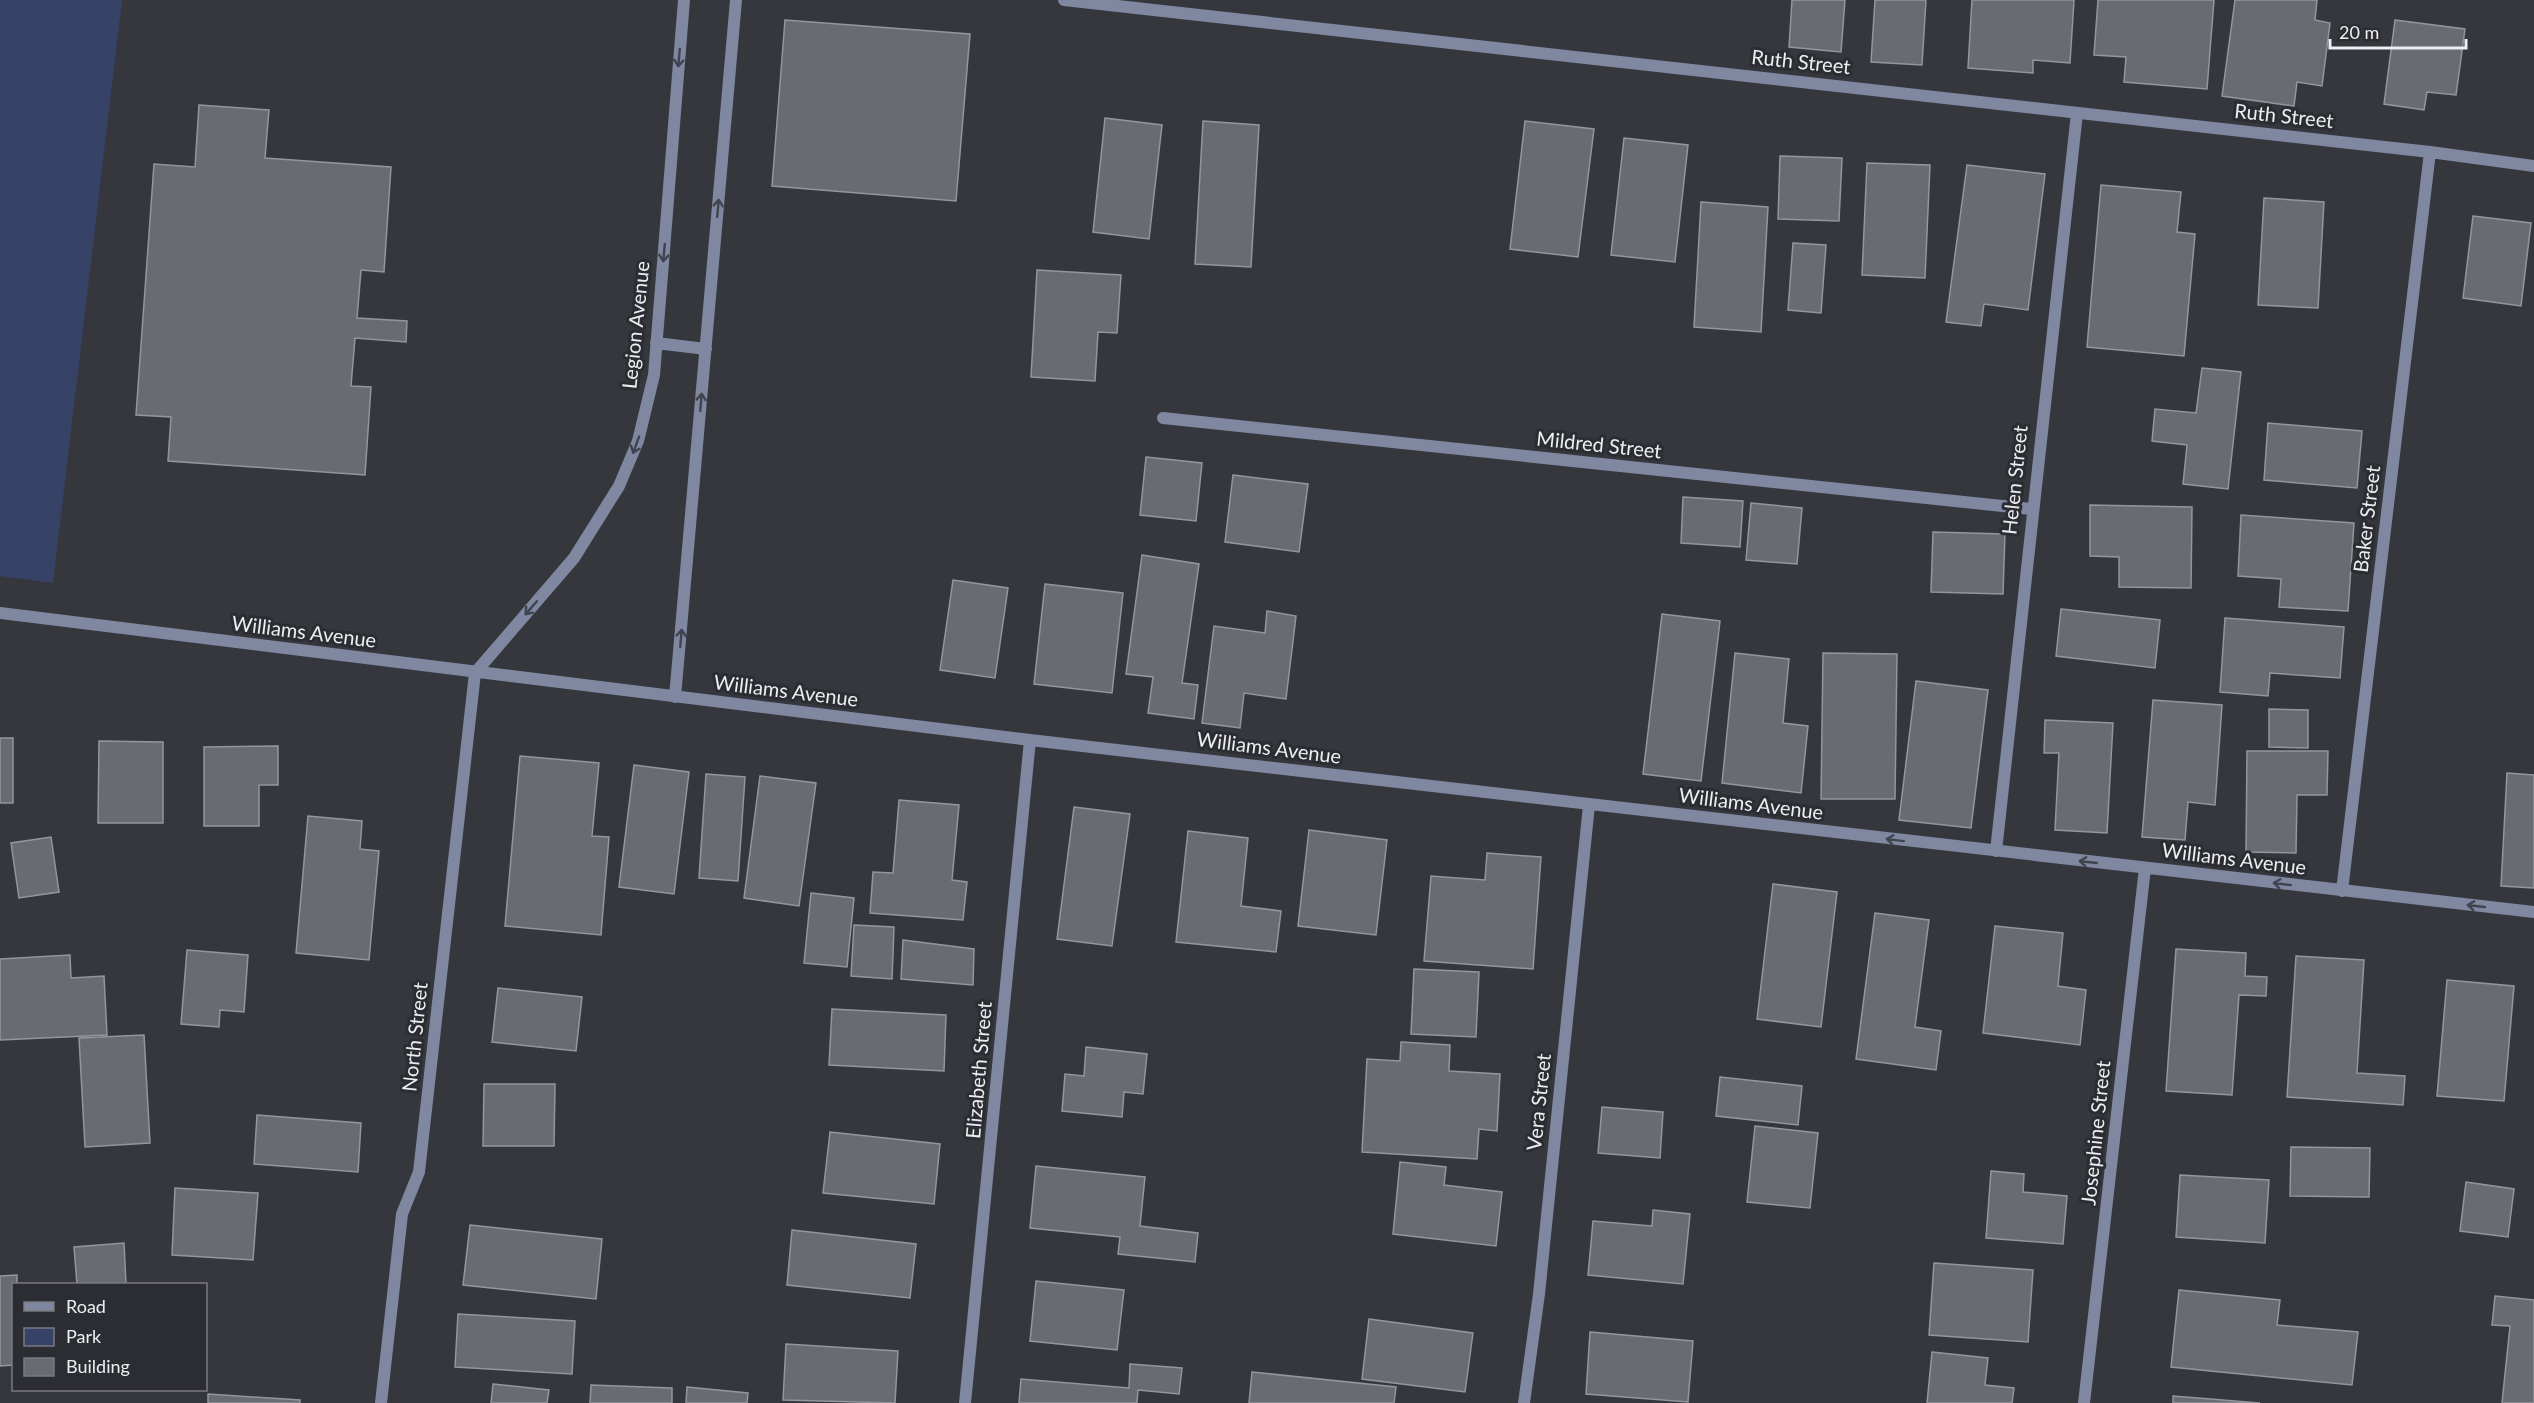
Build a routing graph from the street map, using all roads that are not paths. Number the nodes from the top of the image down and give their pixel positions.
1 (684, 0) edge
2 (736, 0) edge
3 (1064, 0) edge
4 (2077, 112) junction
5 (2430, 152) junction
6 (2534, 166) edge
7 (656, 343) junction
8 (706, 349) junction
9 (1163, 418) dead end
10 (2031, 510) junction
11 (0, 613) edge
12 (475, 673) junction
13 (675, 697) junction
14 (1030, 741) junction
15 (1589, 805) junction
16 (1996, 851) junction
17 (2145, 868) junction
18 (2342, 891) junction
19 (2534, 912) edge
20 (381, 1403) edge
21 (965, 1403) edge
22 (1524, 1403) edge
23 (2084, 1403) edge

1 -> 7 street, Legion Avenue
8 -> 2 street
3 - 4 street, Ruth Street
4 - 5 street, Ruth Street
4 - 10 street, Helen Street
5 - 6 street, Ruth Street
5 - 18 street, Baker Street
7 - 8 street
7 -> 12 street, Legion Avenue
13 -> 8 street
9 - 10 street, Mildred Street
10 - 16 street, Helen Street
11 - 12 street, Williams Avenue
12 - 13 street, Williams Avenue
12 - 20 street, North Street
13 - 14 street, Williams Avenue
14 - 15 street, Williams Avenue
14 - 21 street, Elizabeth Street
16 -> 15 street, Williams Avenue
15 - 22 street, Vera Street
17 -> 16 street, Williams Avenue
18 -> 17 street, Williams Avenue
17 - 23 street, Josephine Street
19 -> 18 street, Williams Avenue

